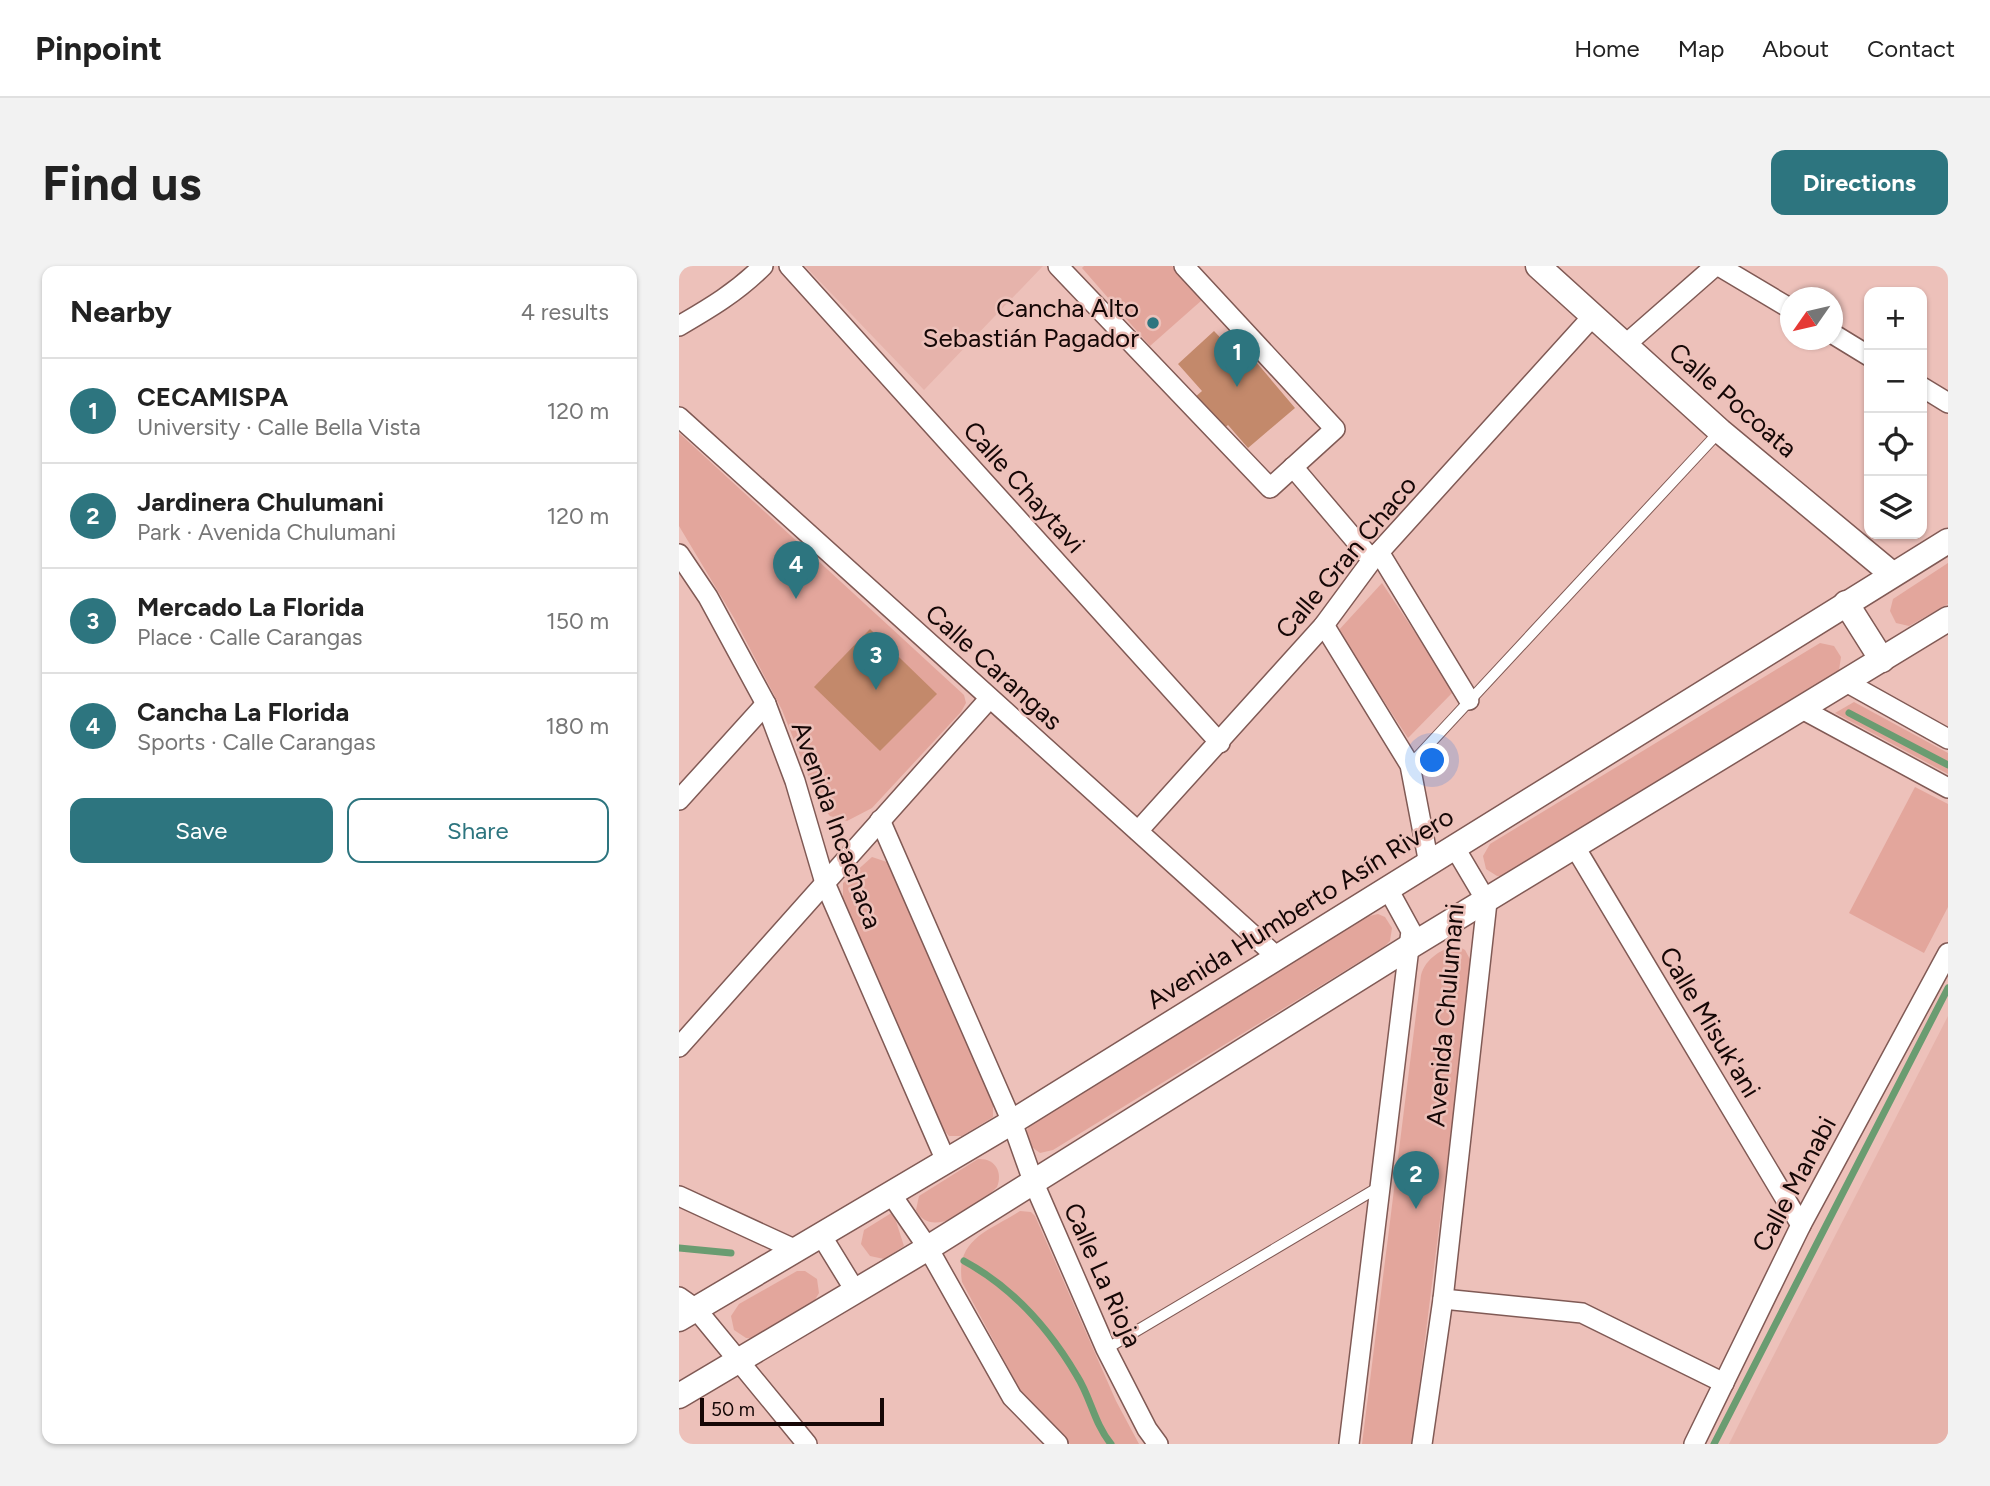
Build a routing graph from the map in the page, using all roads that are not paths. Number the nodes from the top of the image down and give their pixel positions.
1 (763, 266) edge
2 (789, 266) edge
3 (1058, 266) edge
4 (1184, 266) edge
5 (1538, 266) edge
6 (1717, 266) edge
7 (1780, 303) edge
8 (1594, 316) junction
9 (683, 318) edge
10 (1843, 341) edge
11 (1625, 345) junction
12 (1864, 353) edge
13 (1927, 390) edge
14 (1948, 403) edge
15 (679, 416) edge
16 (1720, 431) junction
17 (1293, 467) junction
18 (1948, 541) edge
19 (679, 554) edge
20 (1376, 556) junction
21 (1892, 575) junction
22 (1846, 603) junction
23 (1948, 619) edge
24 (1324, 625) junction
25 (1882, 660) junction
26 (1846, 682) junction
27 (989, 699) junction
28 (1469, 700) junction
29 (766, 704) junction
30 (1802, 709) junction
31 (1948, 739) edge
32 (1220, 743) junction
33 (1410, 765) junction
34 (1948, 788) edge
35 (679, 800) edge
36 (880, 820) junction
37 (1138, 831) junction
38 (1574, 847) junction
39 (1455, 848) junction
40 (1429, 864) junction
41 (825, 883) junction
42 (1388, 889) junction
43 (1487, 902) junction
44 (1409, 947) junction
45 (1948, 953) edge
46 (1276, 956) junction
47 (679, 1047) edge
48 (1012, 1122) junction
49 (946, 1161) junction
50 (1033, 1181) junction
51 (1379, 1187) junction
52 (891, 1194) junction
53 (679, 1196) edge
54 (1801, 1224) junction
55 (821, 1235) junction
56 (928, 1248) junction
57 (795, 1250) junction
58 (856, 1292) junction
59 (1443, 1299) junction
60 (685, 1308) edge
61 (1106, 1349) junction
62 (740, 1362) junction
63 (1724, 1383) junction
64 (679, 1396) edge
65 (807, 1444) edge
66 (1058, 1444) edge
67 (1158, 1444) edge
68 (1349, 1444) edge
69 (1422, 1444) edge
70 (1694, 1444) edge

1 - 9 street
2 - 32 street, Calle Chaytavi
3 - 17 street
4 - 17 street
5 - 8 street, Calle Pocoata
6 - 7 street
6 - 11 street
8 - 11 street, Calle Pocoata
8 - 20 street, Calle Gran Chaco
10 - 12 street
11 - 16 street, Calle Pocoata
13 - 14 street
15 - 27 street, Calle Carangas
16 - 21 street, Calle Pocoata
16 - 28 lane
17 - 20 street
18 - 21 street, Avenida Humberto Asín Rivero
19 - 29 street, Avenida Incachaca
20 - 24 street, Calle Gran Chaco
20 - 28 street
21 - 22 street, Avenida Humberto Asín Rivero
22 - 25 street
22 - 39 street, Avenida Humberto Asín Rivero
23 - 25 street
24 - 32 street, Calle Gran Chaco
24 - 33 street
25 - 26 street
26 - 30 street
26 - 31 street
27 - 36 street
27 - 37 street, Calle Carangas
28 - 33 lane
29 - 35 street
29 - 41 street, Avenida Incachaca
30 - 34 street
30 - 38 street
32 - 37 street, Calle Gran Chaco
33 - 40 street, Avenida Chulumani
36 - 41 street
36 - 48 street, Avenida Incachaca
37 - 46 street, Calle Carangas
38 - 43 street
38 - 54 street, Calle Misuk'ani
39 - 40 street, Avenida Humberto Asín Rivero
39 - 43 street, Avenida Chulumani
40 - 42 street, Avenida Humberto Asín Rivero
41 - 47 street
41 - 49 street, Avenida Incachaca
42 - 44 street, Avenida Chulumani
42 - 46 street, Avenida Humberto Asín Rivero
43 - 44 street
43 - 59 street, Avenida Chulumani
44 - 50 street
44 - 51 street, Avenida Chulumani
45 - 54 street, Calle Manabi
46 - 48 street, Avenida Humberto Asín Rivero
48 - 49 street, Avenida Humberto Asín Rivero
48 - 50 street, Calle La Rioja
49 - 52 street, Avenida Humberto Asín Rivero
50 - 56 street
50 - 61 street, Calle La Rioja
51 - 61 lane
51 - 68 street, Avenida Chulumani
52 - 55 street, Avenida Humberto Asín Rivero
52 - 56 street
53 - 57 street
54 - 63 street, Calle Manabi
55 - 57 street, Avenida Humberto Asín Rivero
55 - 58 street
56 - 58 street
56 - 66 street
57 - 60 street, Avenida Humberto Asín Rivero
58 - 62 street
59 - 63 street
59 - 69 street, Avenida Chulumani
60 - 62 street
61 - 67 street, Calle La Rioja
62 - 64 street
62 - 65 street
63 - 70 street, Calle Manabi

